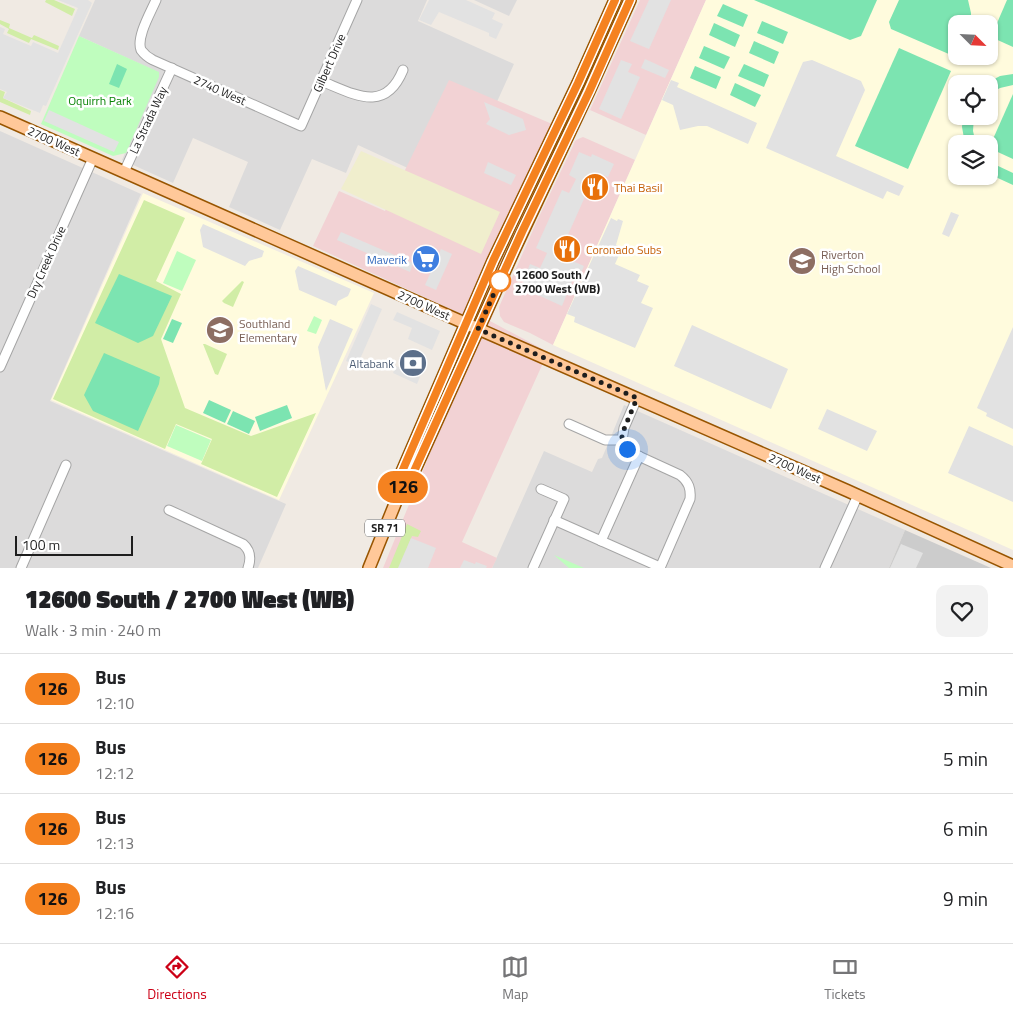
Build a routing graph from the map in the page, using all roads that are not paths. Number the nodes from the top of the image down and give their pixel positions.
1 (156, 0) edge
2 (357, 0) edge
3 (615, 0) edge
4 (630, 0) edge
5 (596, 44) junction
6 (172, 68) junction
7 (403, 70) dead end
8 (321, 81) junction
9 (0, 118) edge
10 (574, 124) junction
11 (301, 126) joint
12 (93, 158) junction
13 (124, 172) junction
14 (466, 324) junction
15 (478, 329) junction
16 (0, 367) edge
17 (637, 398) junction
18 (569, 424) dead end
19 (622, 440) junction
20 (639, 456) junction
21 (66, 465) dead end
22 (401, 489) junction
23 (542, 489) dead end
24 (858, 495) junction
25 (169, 510) dead end
26 (554, 520) junction
27 (601, 541) junction
28 (1013, 566) edge
29 (20, 568) edge
30 (248, 568) edge
31 (368, 568) edge
32 (533, 568) edge
33 (660, 568) edge
34 (825, 568) edge

1 - 6 street, 2740 West
2 - 8 street, Gilbert Drive
3 - 5 main road, SR 71
4 - 10 main road, SR 71
5 - 10 main road
5 - 14 main road, SR 71
6 - 11 street, 2740 West
6 - 13 street, La Strada Way
7 - 8 street
8 - 11 street, Gilbert Drive
9 - 12 main road, 2700 West
10 - 15 main road, SR 71
12 - 13 main road, 2700 West
12 - 16 street, Dry Creek Drive
13 - 14 main road, 2700 West
14 - 15 main road, 2700 West
14 - 22 main road, SR 71
15 - 17 main road, 2700 West
15 - 22 main road, SR 71
17 - 19 street
17 - 24 main road, 2700 West
18 - 19 street
19 - 20 street
20 - 27 street
20 - 33 street
21 - 29 street
22 - 31 main road, SR 71
23 - 26 street
24 - 28 main road, 2700 West
24 - 34 street
25 - 30 street
26 - 27 street
26 - 32 street
27 - 33 street

